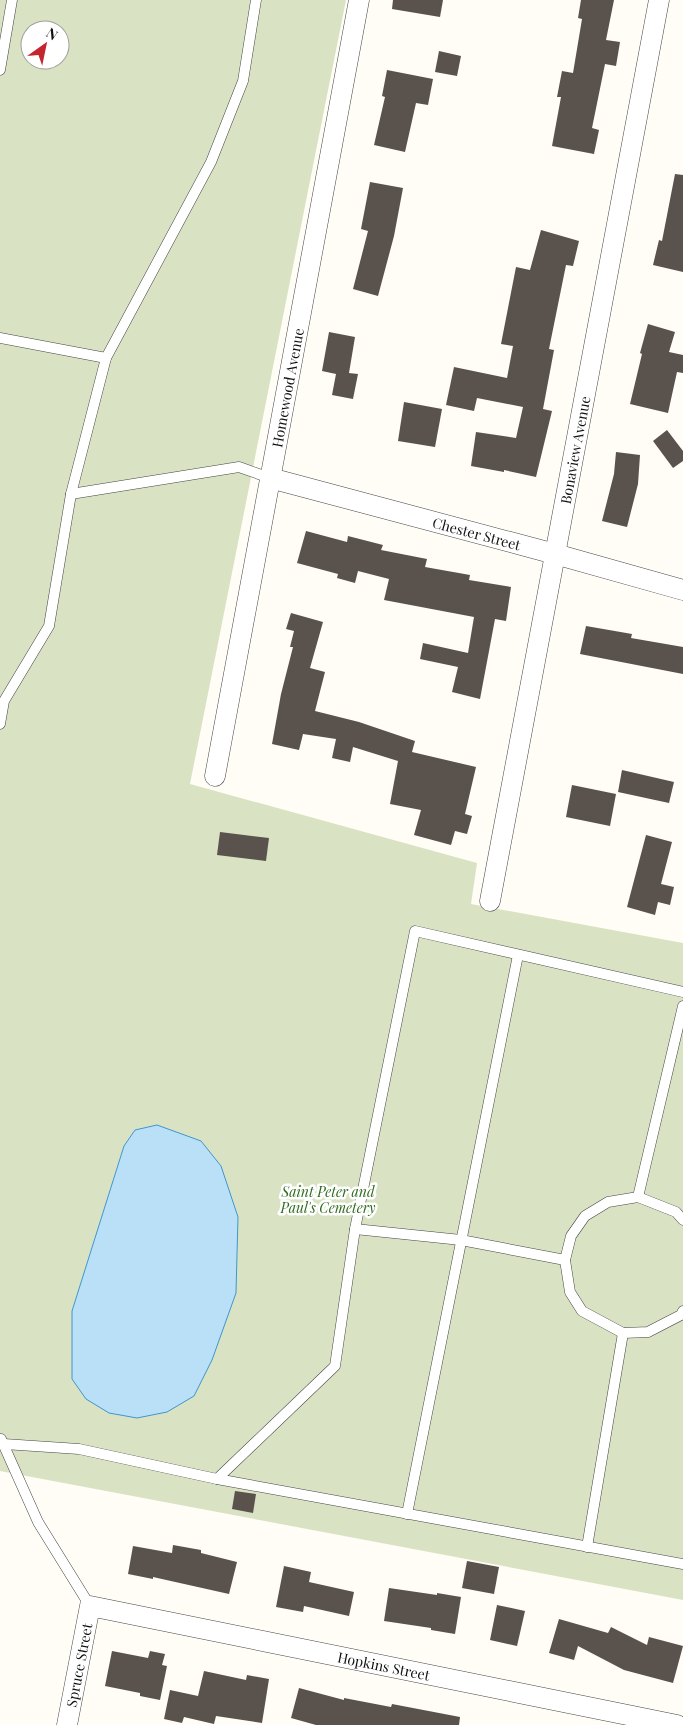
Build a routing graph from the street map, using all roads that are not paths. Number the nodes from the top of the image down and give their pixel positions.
1 (12, 0) edge
2 (256, 0) edge
3 (359, 0) edge
4 (659, 0) edge
5 (0, 70) edge
6 (0, 338) edge
7 (106, 358) junction
8 (270, 478) junction
9 (71, 494) junction
10 (555, 554) junction
11 (683, 590) edge
12 (1, 713) edge
13 (0, 724) edge
14 (215, 776) dead end
15 (490, 901) dead end
16 (518, 955) junction
17 (683, 992) edge
18 (683, 1006) edge
19 (638, 1197) junction
20 (683, 1220) edge
21 (355, 1229) junction
22 (462, 1240) junction
23 (565, 1260) junction
24 (683, 1311) edge
25 (622, 1333) junction
26 (2, 1441) edge
27 (216, 1479) junction
28 (407, 1514) junction
29 (587, 1547) junction
30 (683, 1564) edge
31 (90, 1606) junction
32 (608, 1719) edge
33 (67, 1725) edge
34 (677, 1725) edge

1 - 5 lane
2 - 7 lane
3 - 8 street, Homewood Avenue
4 - 10 street, Bonaview Avenue
6 - 7 lane
7 - 9 lane
8 - 9 lane
8 - 10 street, Chester Street
8 - 14 street, Homewood Avenue
9 - 12 lane
10 - 11 street, Chester Street
10 - 15 street, Bonaview Avenue
12 - 13 lane
16 - 17 lane
16 - 21 lane
16 - 22 lane
18 - 19 lane
19 - 20 lane
19 - 23 lane
21 - 22 lane
21 - 27 lane
22 - 23 lane
22 - 28 lane
23 - 25 lane
24 - 25 lane
25 - 29 lane
26 - 27 lane
26 - 31 lane
27 - 28 lane
28 - 29 lane
29 - 30 lane
31 - 32 street, Hopkins Street
31 - 33 street, Spruce Street
32 - 34 street, Hopkins Street

